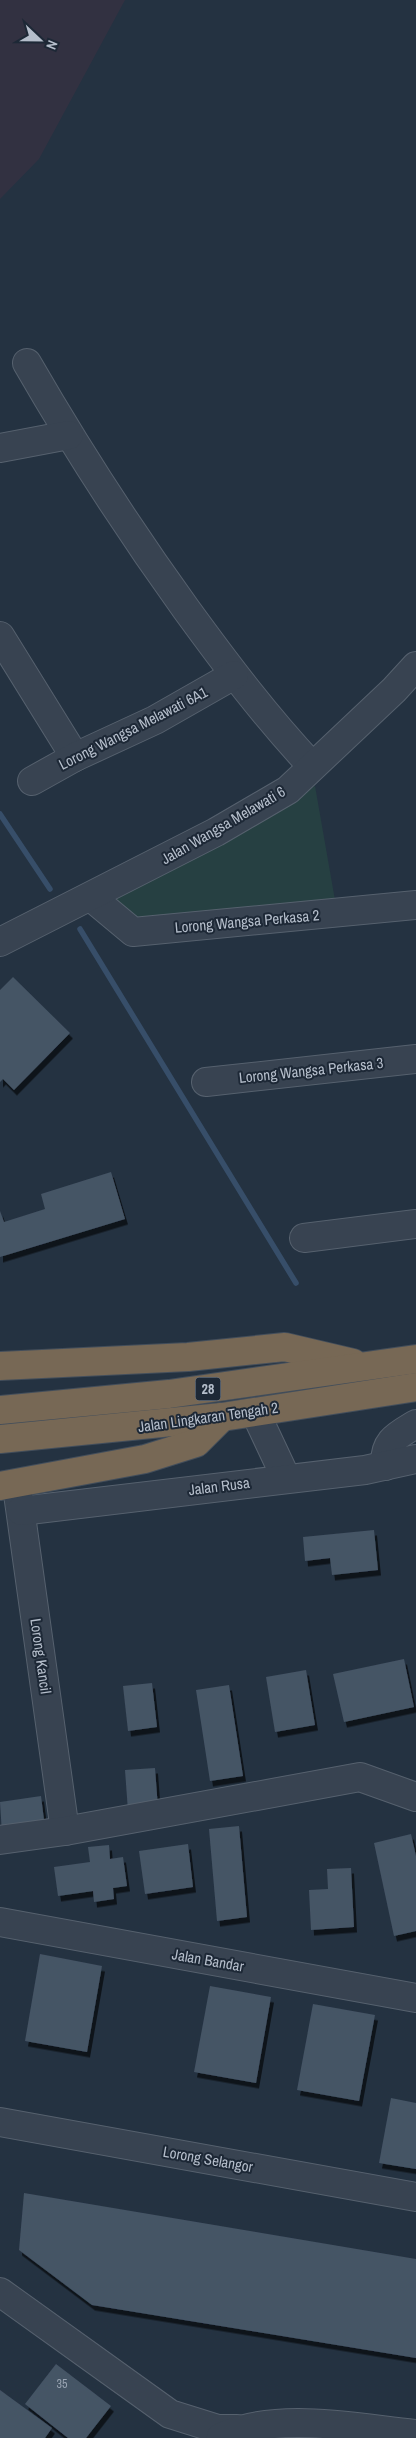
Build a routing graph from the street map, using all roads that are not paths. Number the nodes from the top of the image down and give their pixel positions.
1 (28, 363) dead end
2 (69, 435) junction
3 (0, 448) edge
4 (0, 636) edge
5 (414, 672) edge
6 (234, 675) junction
7 (75, 757) junction
8 (312, 766) junction
9 (32, 781) dead end
10 (91, 897) junction
11 (416, 905) edge
12 (3, 935) edge
13 (416, 1059) edge
14 (206, 1082) dead end
15 (416, 1224) edge
16 (304, 1238) dead end
17 (416, 1360) edge
18 (0, 1366) edge
19 (369, 1366) junction
20 (416, 1387) edge
21 (0, 1410) edge
22 (255, 1412) junction
23 (222, 1417) junction
24 (416, 1424) edge
25 (0, 1439) edge
26 (416, 1459) edge
27 (385, 1466) junction
28 (286, 1478) junction
29 (8, 1484) edge
30 (20, 1511) junction
31 (416, 1797) edge
32 (65, 1831) junction
33 (0, 1840) edge
34 (0, 1922) edge
35 (416, 1998) edge
36 (0, 2122) edge
37 (416, 2198) edge
38 (0, 2292) edge
39 (170, 2426) edge
40 (229, 2434) edge
41 (415, 2435) edge

1 - 2 street
2 - 3 street
2 - 6 street
4 - 7 street
5 - 8 street, Jalan Wangsa Melawati 6
6 - 7 street, Lorong Wangsa Melawati 6A1
6 - 8 street
7 - 9 street, Lorong Wangsa Melawati 6A1
8 - 10 street, Jalan Wangsa Melawati 6
10 - 11 street, Lorong Wangsa Perkasa 2
10 - 12 street, Jalan Wangsa Melawati 6
13 - 14 street, Lorong Wangsa Perkasa 3
15 - 16 street
17 - 19 highway, Jalan Lingkaran Tengah 2 / 28
18 - 19 highway
19 - 21 highway, Jalan Lingkaran Tengah 2 / 28
20 - 22 highway, Jalan Lingkaran Tengah 2 / 28
22 - 23 highway, Jalan Lingkaran Tengah 2 / 28
22 - 28 street
23 - 25 highway, Jalan Lingkaran Tengah 2 / 28
23 - 29 highway
24 - 27 street
26 - 27 street, Jalan Rusa
27 - 28 street, Jalan Rusa
28 - 30 street, Jalan Rusa
29 - 30 street, Lorong Kancil
30 - 32 street, Lorong Kancil
31 - 32 street
32 - 33 street
34 - 35 street, Jalan Bandar
36 - 37 street, Lorong Selangor
38 - 39 street
39 - 40 street
40 - 41 street

